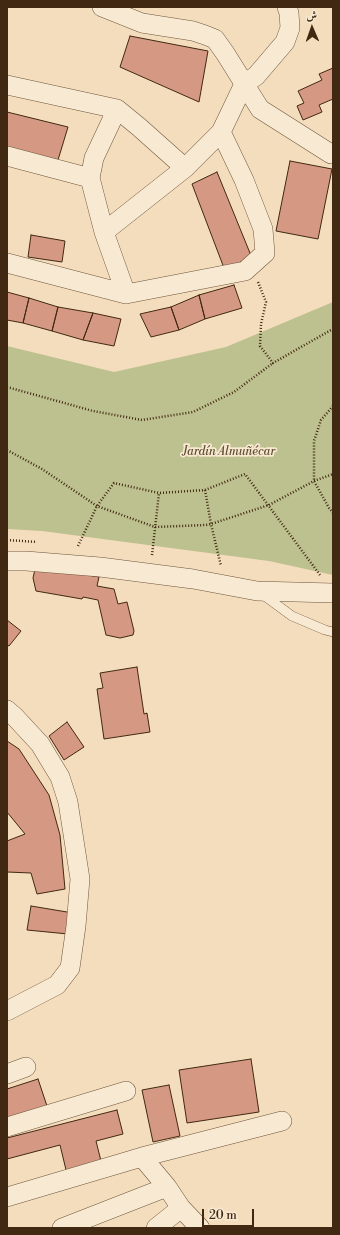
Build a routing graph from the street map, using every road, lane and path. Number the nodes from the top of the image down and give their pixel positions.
1 (102, 7) edge
2 (287, 7) edge
3 (244, 84) junction
4 (7, 85) edge
5 (117, 110) junction
6 (221, 132) junction
7 (331, 154) dead end
8 (7, 156) edge
9 (185, 168) junction
10 (90, 178) junction
11 (104, 232) junction
12 (7, 263) edge
13 (252, 265) junction
14 (126, 294) junction
15 (331, 330) dead end
16 (273, 363) junction
17 (7, 387) edge
18 (333, 406) edge
19 (7, 450) edge
20 (333, 474) edge
21 (314, 481) junction
22 (205, 490) junction
23 (159, 493) junction
24 (269, 505) junction
25 (97, 506) junction
26 (333, 513) edge
27 (211, 524) junction
28 (155, 527) junction
29 (78, 546) dead end
30 (152, 560) dead end
31 (7, 561) edge
32 (222, 567) dead end
33 (328, 585) edge
34 (257, 591) junction
35 (333, 632) edge
36 (7, 710) edge
37 (7, 1011) edge
38 (26, 1067) dead end
39 (7, 1074) edge
40 (126, 1091) dead end
41 (282, 1121) dead end
42 (7, 1127) edge
43 (142, 1157) junction
44 (167, 1187) junction
45 (7, 1197) edge
46 (181, 1208) junction
47 (62, 1228) edge
48 (156, 1228) edge
49 (200, 1228) edge

1 - 3 street
2 - 3 street
3 - 6 street
3 - 7 street
4 - 5 street
5 - 9 street
5 - 10 street
6 - 9 street
6 - 13 street
8 - 10 street
9 - 11 street
10 - 11 street
11 - 14 street
12 - 14 street
13 - 14 street
13 - 16 path
15 - 16 path
16 - 17 path
18 - 21 path
19 - 25 path
20 - 21 path
21 - 24 path
21 - 26 path
22 - 23 path
22 - 24 path
22 - 27 path
23 - 25 path
23 - 28 path
24 - 27 path
24 - 33 path
25 - 28 path
25 - 29 path
27 - 28 path
27 - 32 path
28 - 30 path
31 - 34 street
33 - 34 street
34 - 35 lane
36 - 37 street
38 - 39 street
40 - 42 street
41 - 43 street
43 - 44 street
43 - 45 street
44 - 46 street
44 - 47 street
46 - 48 street
46 - 49 street

